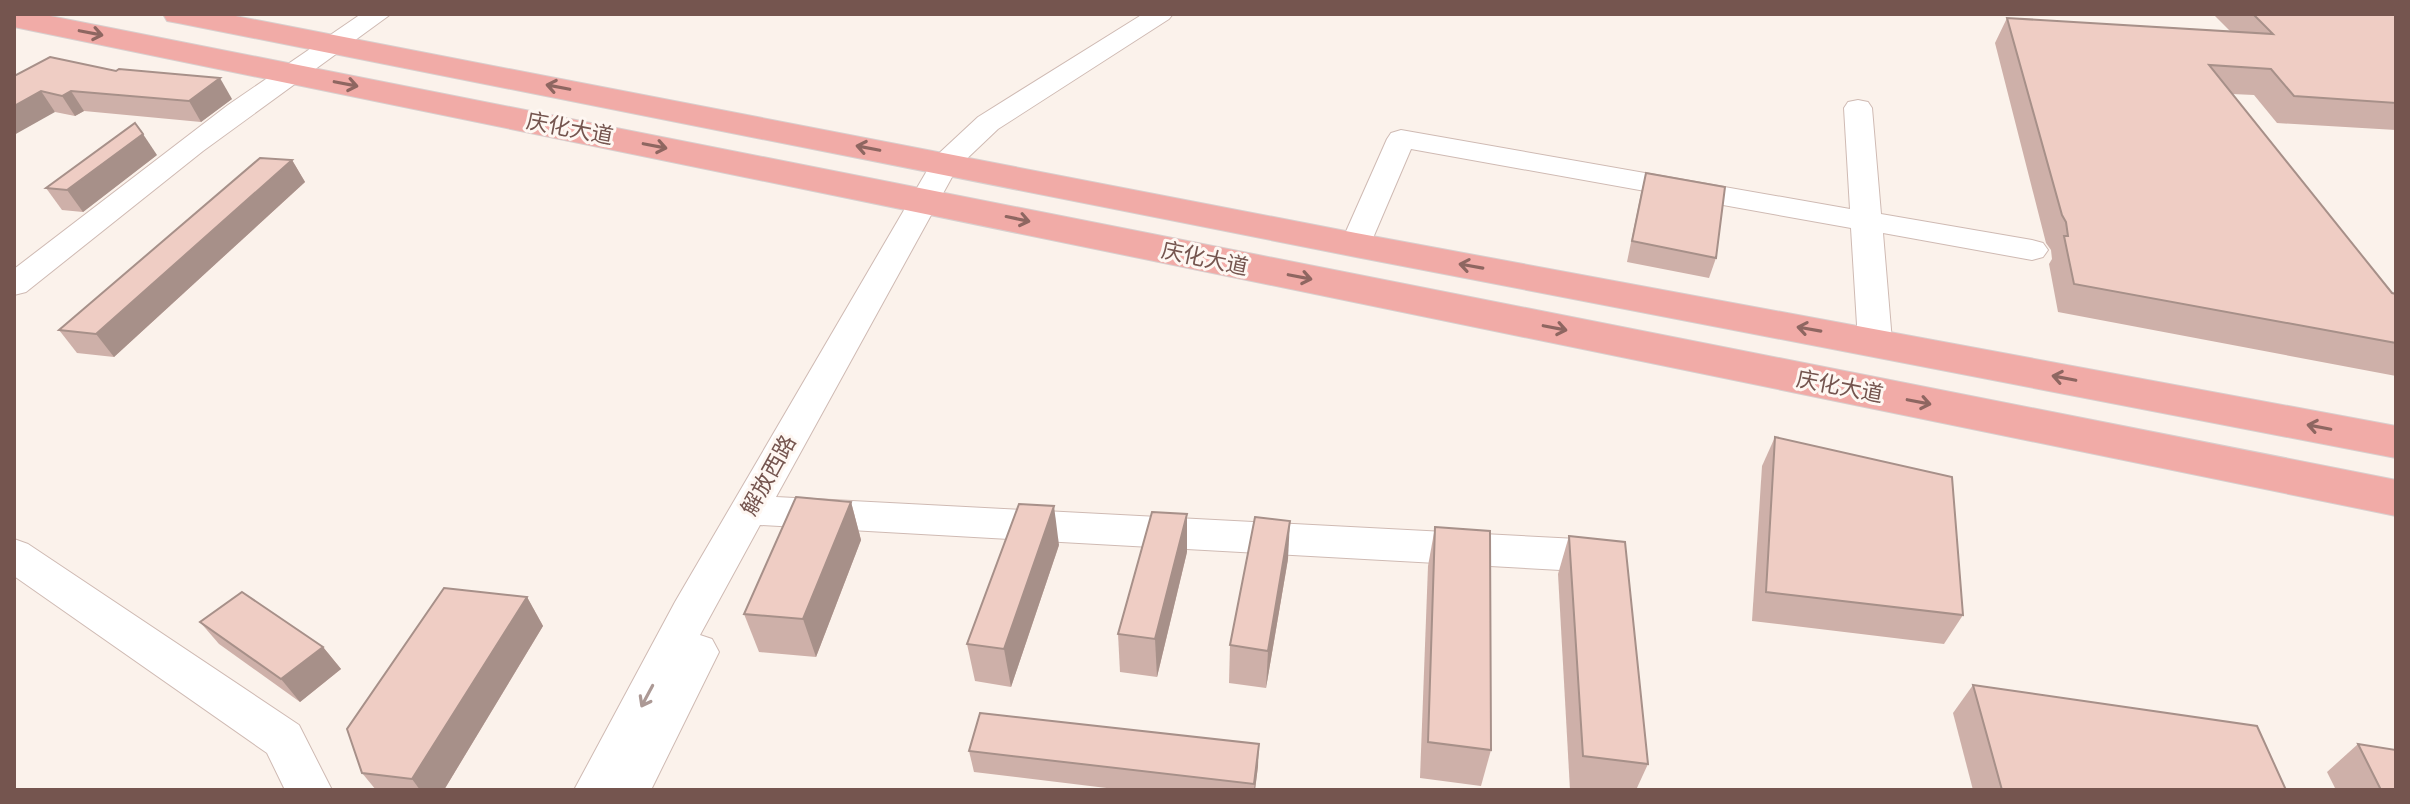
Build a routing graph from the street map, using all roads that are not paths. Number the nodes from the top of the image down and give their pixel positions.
1 (178, 14) edge
2 (378, 14) edge
3 (1160, 14) edge
4 (14, 18) edge
5 (332, 44) junction
6 (288, 72) junction
7 (1858, 108) dead end
8 (943, 184) junction
9 (1865, 220) junction
10 (1356, 245) junction
11 (2032, 250) dead end
12 (14, 285) edge
13 (1875, 341) junction
14 (2396, 442) edge
15 (2396, 498) edge
16 (761, 510) junction
17 (14, 555) edge
18 (1597, 556) edge
19 (309, 790) edge
20 (597, 790) edge
21 (627, 790) edge

1 - 5 highway, 庆化大道
2 - 5 street
3 - 8 street, 解放西路
4 -> 6 highway, 庆化大道
5 - 6 street
8 -> 5 highway, 庆化大道
6 -> 8 highway, 庆化大道
6 - 12 street
7 - 9 street
8 - 10 highway, 庆化大道
8 -> 15 highway, 庆化大道
8 - 16 street, 解放西路
9 - 10 street
9 - 11 street
9 - 13 street
13 -> 10 highway, 庆化大道
14 -> 13 highway, 庆化大道
16 - 18 street
16 -> 20 street, 解放西路
16 - 21 street, 解放西路
17 - 19 street

